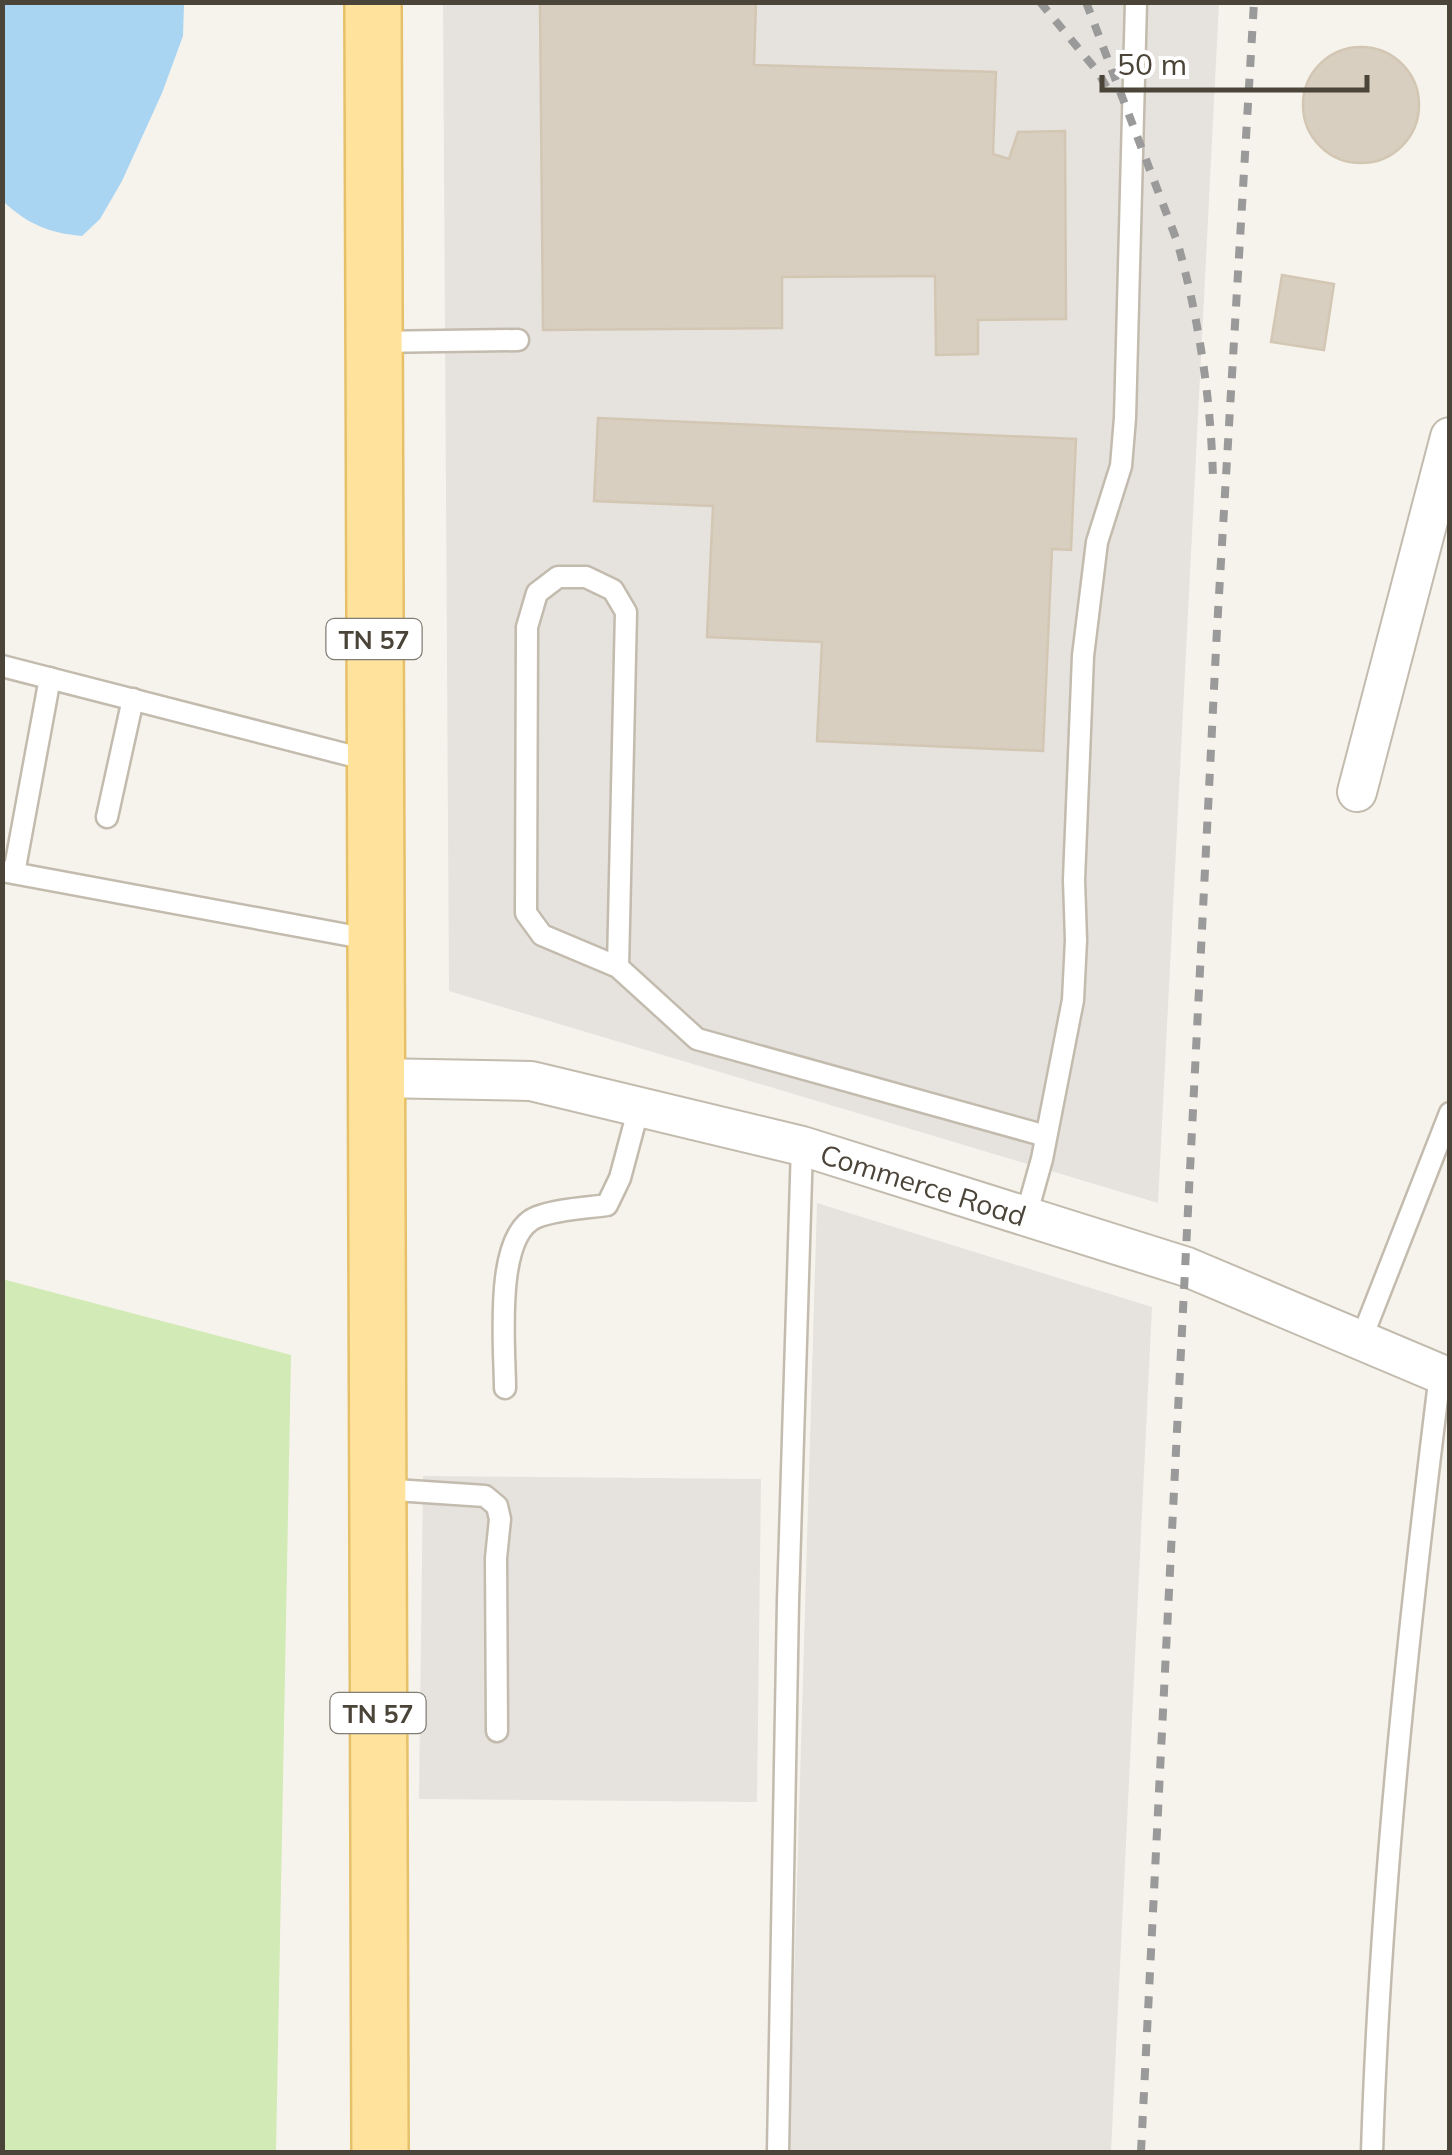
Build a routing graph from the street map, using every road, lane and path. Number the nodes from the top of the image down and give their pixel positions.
1 (373, 2) edge
2 (1136, 2) edge
3 (518, 340) dead end
4 (373, 342) junction
5 (1450, 438) edge
6 (2, 666) edge
7 (50, 678) junction
8 (133, 699) junction
9 (374, 762) junction
10 (1356, 792) dead end
11 (108, 817) dead end
12 (8, 872) edge
13 (378, 940) junction
14 (618, 967) junction
15 (377, 1078) junction
16 (639, 1107) junction
17 (1450, 1113) edge
18 (1046, 1136) junction
19 (802, 1146) junction
20 (1026, 1216) junction
21 (1360, 1340) junction
22 (1444, 1376) edge
23 (506, 1388) dead end
24 (378, 1489) junction
25 (497, 1731) dead end
26 (380, 2152) edge
27 (778, 2152) edge
28 (1372, 2152) edge

1 - 4 main road, TN 57
2 - 18 lane
3 - 4 lane
4 - 9 main road, TN 57
5 - 10 street
6 - 7 lane
7 - 8 lane
7 - 12 lane
8 - 9 lane
8 - 11 lane
9 - 13 main road, TN 57
12 - 13 lane
13 - 15 main road, TN 57
14 - 14 lane
14 - 18 lane
15 - 16 street, Commerce Road
15 - 24 main road, TN 57
16 - 19 street, Commerce Road
16 - 23 lane
17 - 21 lane
18 - 20 lane
19 - 20 street, Commerce Road
19 - 27 lane
20 - 21 street, Commerce Road
21 - 22 street, Commerce Road
22 - 28 lane
24 - 25 lane
24 - 26 main road, TN 57

